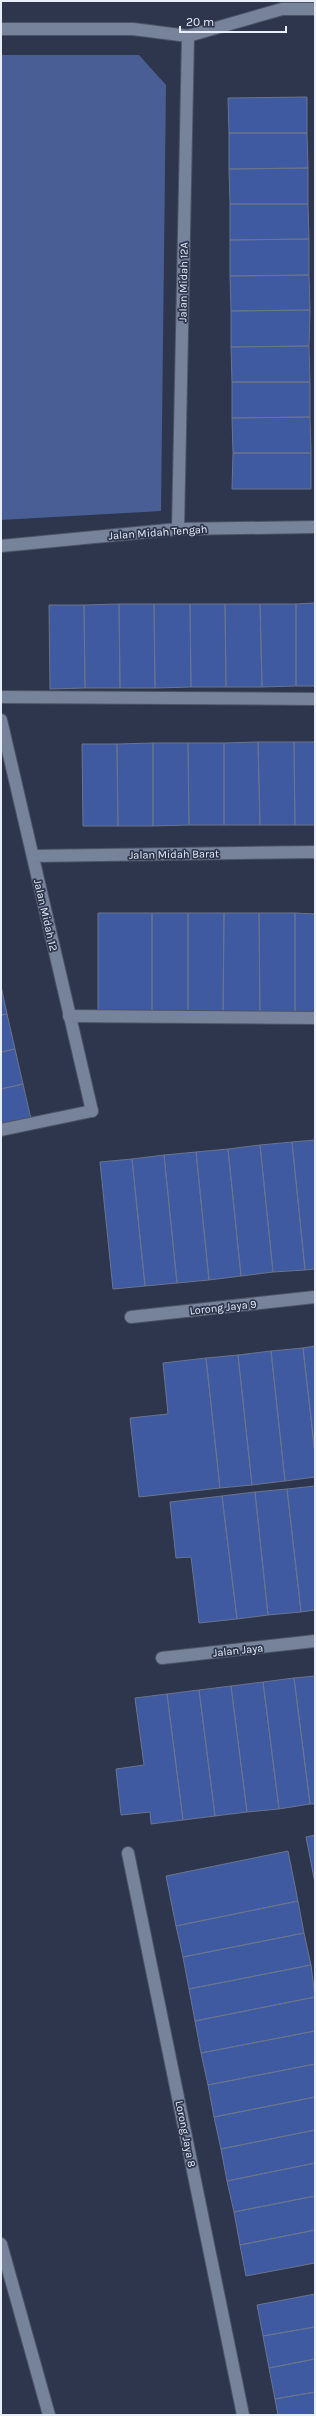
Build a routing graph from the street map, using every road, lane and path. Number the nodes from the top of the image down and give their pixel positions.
1 (284, 5) edge
2 (315, 9) edge
3 (1, 29) edge
4 (188, 36) junction
5 (315, 527) edge
6 (178, 529) junction
7 (1, 546) edge
8 (1, 697) edge
9 (315, 699) edge
10 (1, 720) edge
11 (315, 852) edge
12 (33, 856) junction
13 (69, 1016) junction
14 (315, 1018) edge
15 (1, 1130) edge
16 (315, 1297) edge
17 (131, 1317) dead end
18 (315, 1641) edge
19 (162, 1658) dead end
20 (128, 1853) dead end
21 (1, 2244) edge
22 (6, 2285) edge
23 (49, 2415) edge
24 (243, 2415) edge

1 - 2 street
1 - 4 street
3 - 4 street
4 - 6 street, Jalan Midah 12A
5 - 6 street, Jalan Midah Tengah
6 - 7 street, Jalan Midah Tengah
8 - 9 street
10 - 12 street, Jalan Midah 12
11 - 12 street, Jalan Midah Barat
12 - 13 street, Jalan Midah 12
13 - 14 street
13 - 15 street, Jalan Midah 12
16 - 17 street, Lorong Jaya 9
18 - 19 street, Jalan Jaya
20 - 24 street, Lorong Jaya 8
21 - 22 street
22 - 23 street

